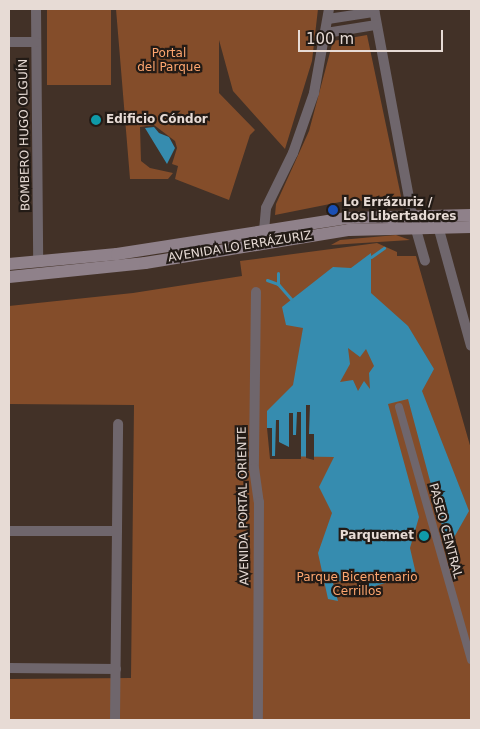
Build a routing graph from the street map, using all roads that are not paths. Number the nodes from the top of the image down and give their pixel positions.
1 (36, 9) edge
2 (374, 11) edge
3 (328, 14) edge
4 (376, 25) junction
5 (326, 33) junction
6 (9, 42) edge
7 (36, 42) junction
8 (471, 214) edge
9 (413, 220) junction
10 (438, 226) junction
11 (471, 227) edge
12 (264, 231) junction
13 (425, 261) dead end
14 (38, 262) junction
15 (9, 264) edge
16 (9, 277) edge
17 (256, 292) dead end
18 (471, 346) edge
19 (399, 407) dead end
20 (118, 424) dead end
21 (9, 531) edge
22 (117, 531) junction
23 (471, 660) edge
24 (9, 668) edge
25 (116, 669) junction
26 (115, 720) edge
27 (258, 720) edge

1 - 7 street, BOMBERO HUGO OLGUÍN
2 - 3 street
2 - 4 street
3 - 5 street
4 - 5 street
4 - 9 street
5 - 12 street
6 - 7 street
7 - 14 street, BOMBERO HUGO OLGUÍN
8 - 9 main road, AVENIDA LO ERRÁZURIZ
9 - 10 main road, AVENIDA LO ERRÁZURIZ
9 - 12 main road, AVENIDA LO ERRÁZURIZ
9 - 13 street
9 - 16 main road, AVENIDA LO ERRÁZURIZ
10 - 11 main road, AVENIDA LO ERRÁZURIZ
10 - 18 street
12 - 14 main road, AVENIDA LO ERRÁZURIZ
14 - 15 main road, AVENIDA LO ERRÁZURIZ
17 - 27 street, AVENIDA PORTAL ORIENTE
19 - 23 street, PASEO CENTRAL
20 - 22 street
21 - 22 street
22 - 25 street
24 - 25 street
25 - 26 street

